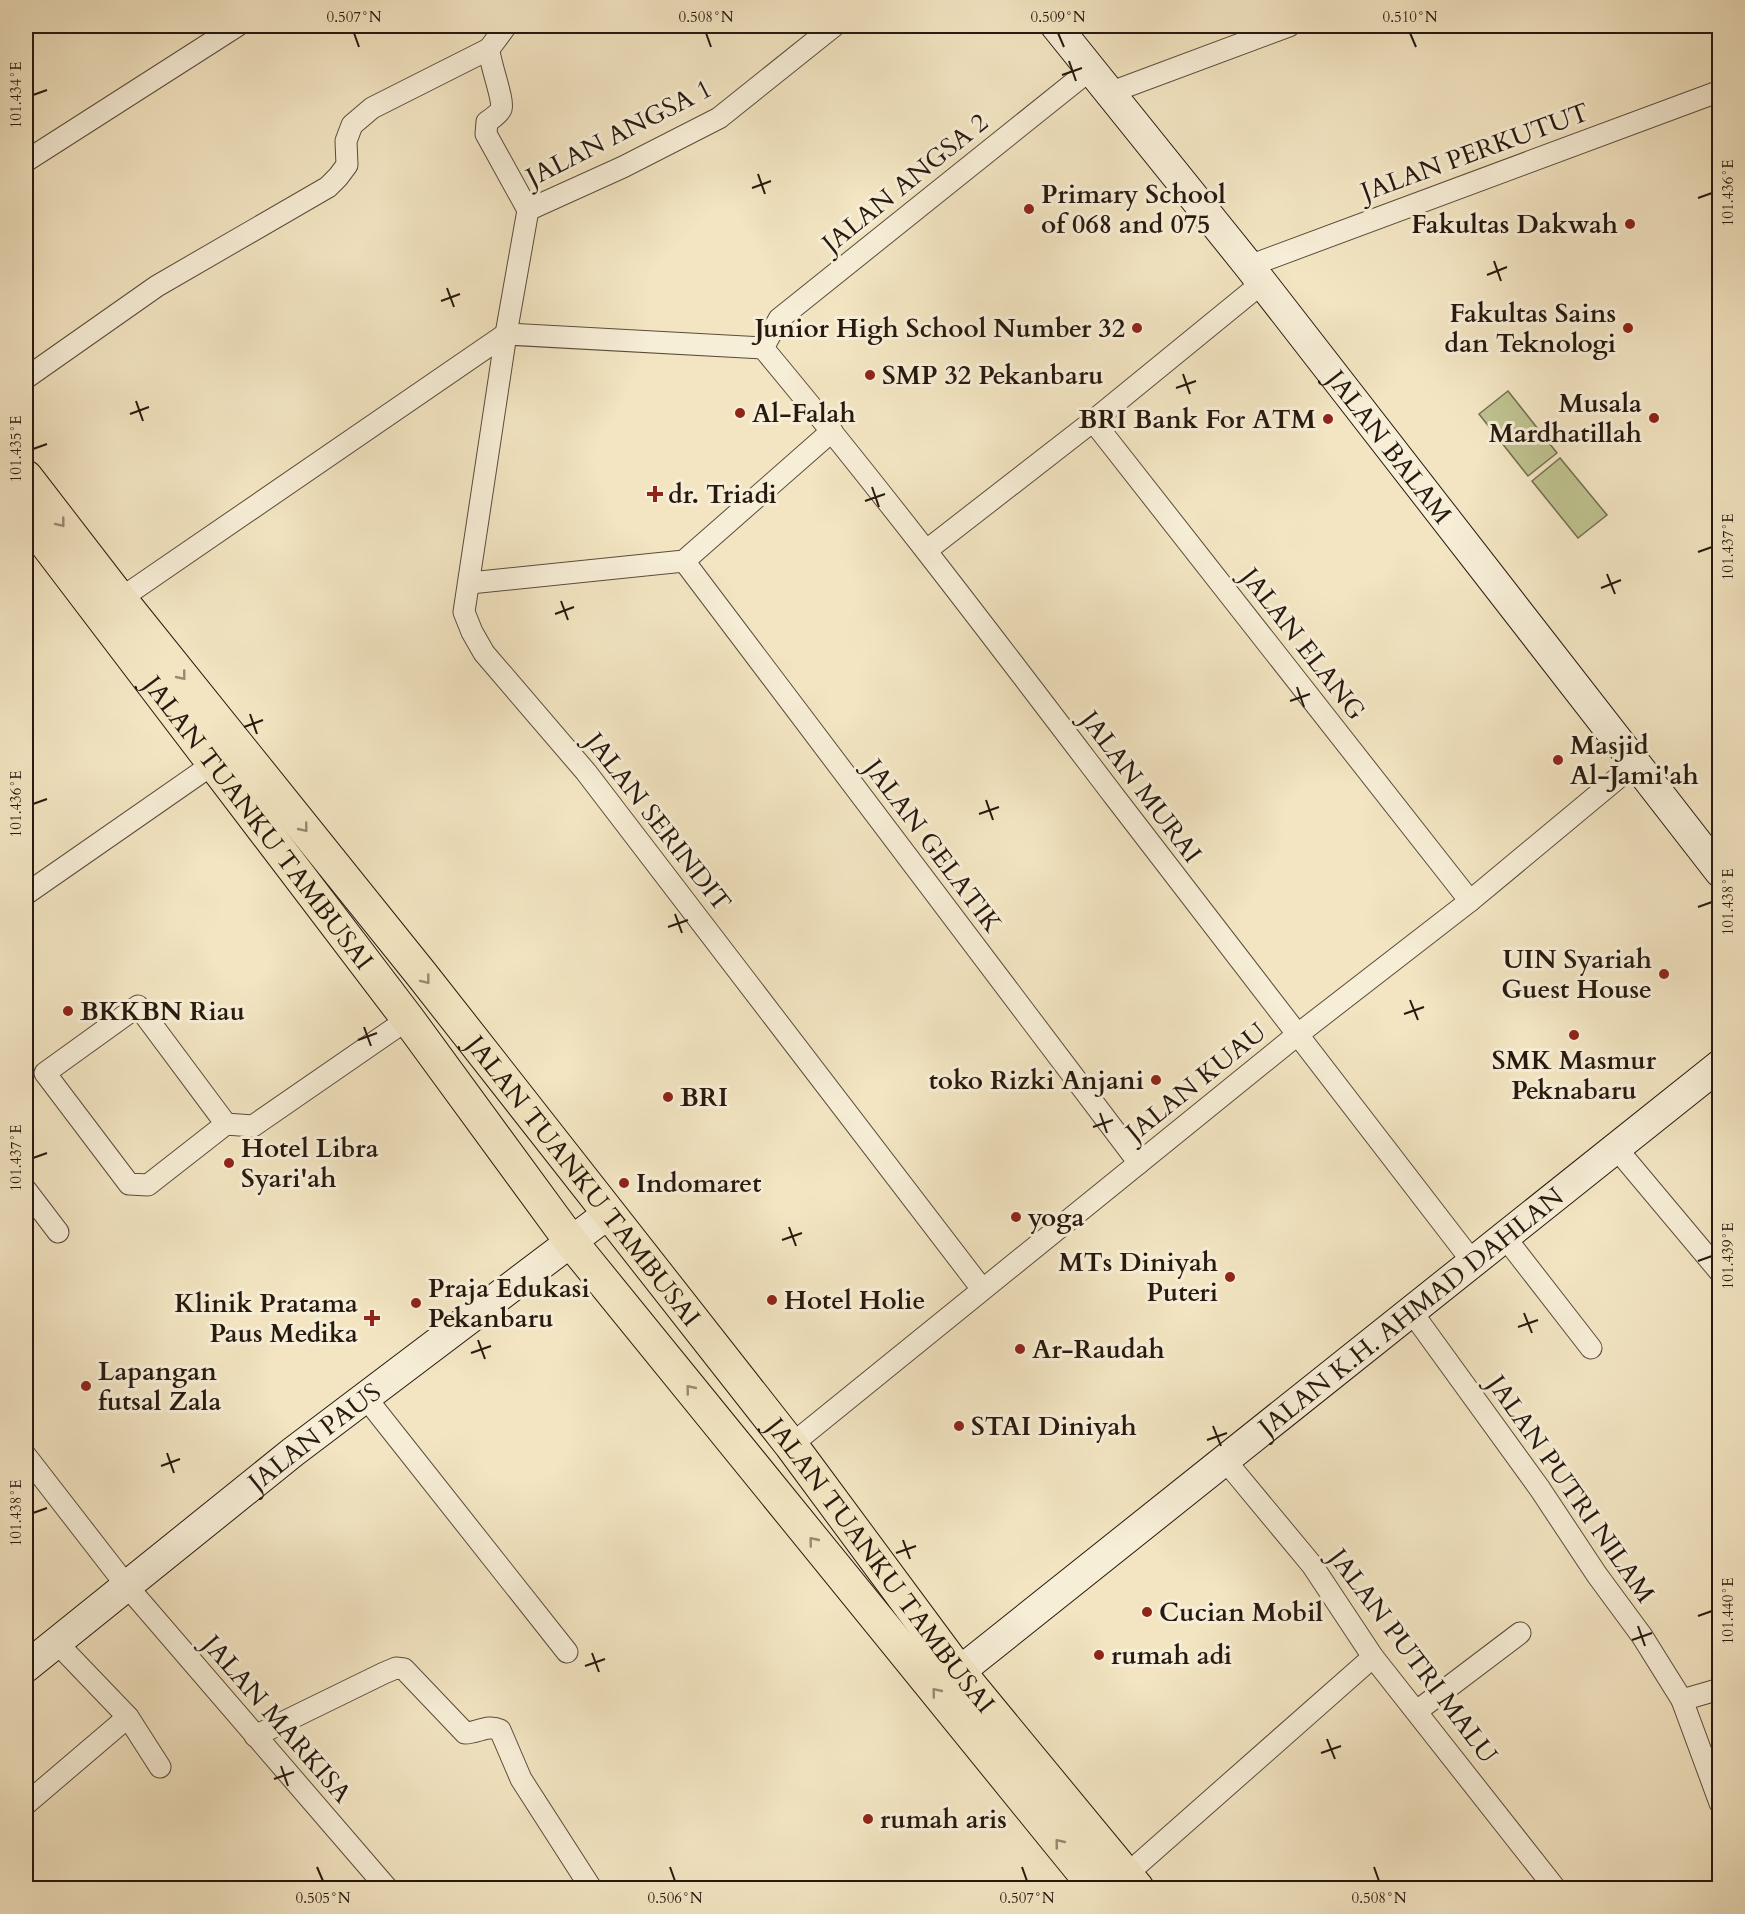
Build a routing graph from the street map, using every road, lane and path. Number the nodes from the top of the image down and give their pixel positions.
1 (237, 26) edge
2 (506, 26) edge
3 (834, 26) edge
4 (1056, 26) edge
5 (1289, 26) edge
6 (489, 49) junction
7 (1091, 69) junction
8 (1719, 91) edge
9 (1109, 93) junction
10 (26, 161) edge
11 (528, 210) junction
12 (1256, 274) junction
13 (506, 334) junction
14 (763, 348) junction
15 (26, 378) edge
16 (1093, 421) junction
17 (832, 431) junction
18 (26, 477) edge
19 (26, 517) edge
20 (927, 550) junction
21 (684, 561) junction
22 (470, 583) junction
23 (120, 599) junction
24 (1636, 763) junction
25 (213, 764) junction
26 (1719, 872) edge
27 (26, 894) edge
28 (1470, 901) junction
29 (408, 1019) junction
30 (1297, 1035) junction
31 (1719, 1065) edge
32 (226, 1124) junction
33 (1616, 1148) junction
34 (1139, 1163) junction
35 (26, 1190) edge
36 (609, 1213) junction
37 (58, 1232) dead end
38 (1504, 1236) junction
39 (572, 1243) junction
40 (1472, 1261) junction
41 (1719, 1272) edge
42 (982, 1288) junction
43 (1411, 1311) junction
44 (1591, 1348) dead end
45 (366, 1398) junction
46 (791, 1445) junction
47 (26, 1456) edge
48 (1224, 1459) junction
49 (126, 1585) junction
50 (1520, 1633) dead end
51 (57, 1642) junction
52 (567, 1652) dead end
53 (1373, 1657) junction
54 (26, 1667) edge
55 (959, 1672) junction
56 (1719, 1689) edge
57 (1682, 1701) junction
58 (1417, 1711) junction
59 (128, 1717) junction
60 (255, 1736) junction
61 (160, 1767) dead end
62 (1719, 1803) edge
63 (26, 1804) edge
64 (1131, 1882) edge
65 (387, 1888) edge
66 (591, 1888) edge
67 (1096, 1888) edge
68 (1555, 1888) edge

1 - 10 street
2 - 6 street
3 - 11 street, JALAN ANGSA 1
4 - 7 main road, JALAN BALAM
5 - 9 street
6 - 11 street
6 - 15 street
7 - 9 main road, JALAN BALAM
7 - 14 street, JALAN ANGSA 2
8 - 12 street, JALAN PERKUTUT
9 - 12 main road, JALAN BALAM
11 - 13 street, JALAN ANGSA 1
12 - 16 street, JALAN PERKUTUT
12 - 24 main road, JALAN BALAM
13 - 14 street
13 - 22 street, JALAN SERINDIT
13 - 23 street
14 - 17 street, JALAN MURAI
16 - 20 street, JALAN PERKUTUT
16 - 28 street, JALAN ELANG
17 - 20 street, JALAN MURAI
17 - 21 street
18 -> 23 main road, JALAN TUANKU TAMBUSAI
19 - 25 main road, JALAN TUANKU TAMBUSAI
20 - 30 street, JALAN MURAI
21 - 22 street
21 - 34 street, JALAN GELATIK
22 - 42 street, JALAN SERINDIT
23 -> 36 main road, JALAN TUANKU TAMBUSAI
24 - 26 main road, JALAN BALAM
24 - 28 street, JALAN KUAU
25 - 27 street
25 - 29 main road, JALAN TUANKU TAMBUSAI
28 - 30 street, JALAN KUAU
29 - 32 street
29 - 39 main road, JALAN TUANKU TAMBUSAI
30 - 34 street, JALAN KUAU
30 - 40 street, JALAN MURAI
31 - 33 main road, JALAN K.H. AHMAD DAHLAN
32 - 32 street
33 - 38 main road, JALAN K.H. AHMAD DAHLAN
33 - 41 street
34 - 42 street, JALAN KUAU
35 - 37 street
36 - 39 main road, JALAN PAUS
36 - 46 main road, JALAN TUANKU TAMBUSAI
38 - 40 main road, JALAN K.H. AHMAD DAHLAN
38 - 44 street
39 - 45 main road, JALAN PAUS
67 -> 39 main road, JALAN TUANKU TAMBUSAI
40 - 43 main road, JALAN K.H. AHMAD DAHLAN
42 - 46 street, JALAN KUAU
43 - 48 main road, JALAN K.H. AHMAD DAHLAN
43 - 57 street, JALAN PUTRI NILAM
45 - 49 main road, JALAN PAUS
45 - 52 street
46 - 55 main road, JALAN TUANKU TAMBUSAI
47 - 49 street, JALAN MARKISA
48 - 53 street, JALAN PUTRI MALU
48 - 55 main road, JALAN K.H. AHMAD DAHLAN
49 - 51 main road, JALAN PAUS
49 - 60 street, JALAN MARKISA
50 - 58 street
51 - 54 main road, JALAN PAUS
51 - 59 street
53 - 58 street, JALAN PUTRI MALU
53 - 64 street
55 - 64 main road, JALAN TUANKU TAMBUSAI
56 - 57 street
57 - 62 street, JALAN PUTRI NILAM
58 - 68 street, JALAN PUTRI MALU
59 - 61 street
59 - 63 street
60 - 65 street, JALAN MARKISA
60 - 66 street

